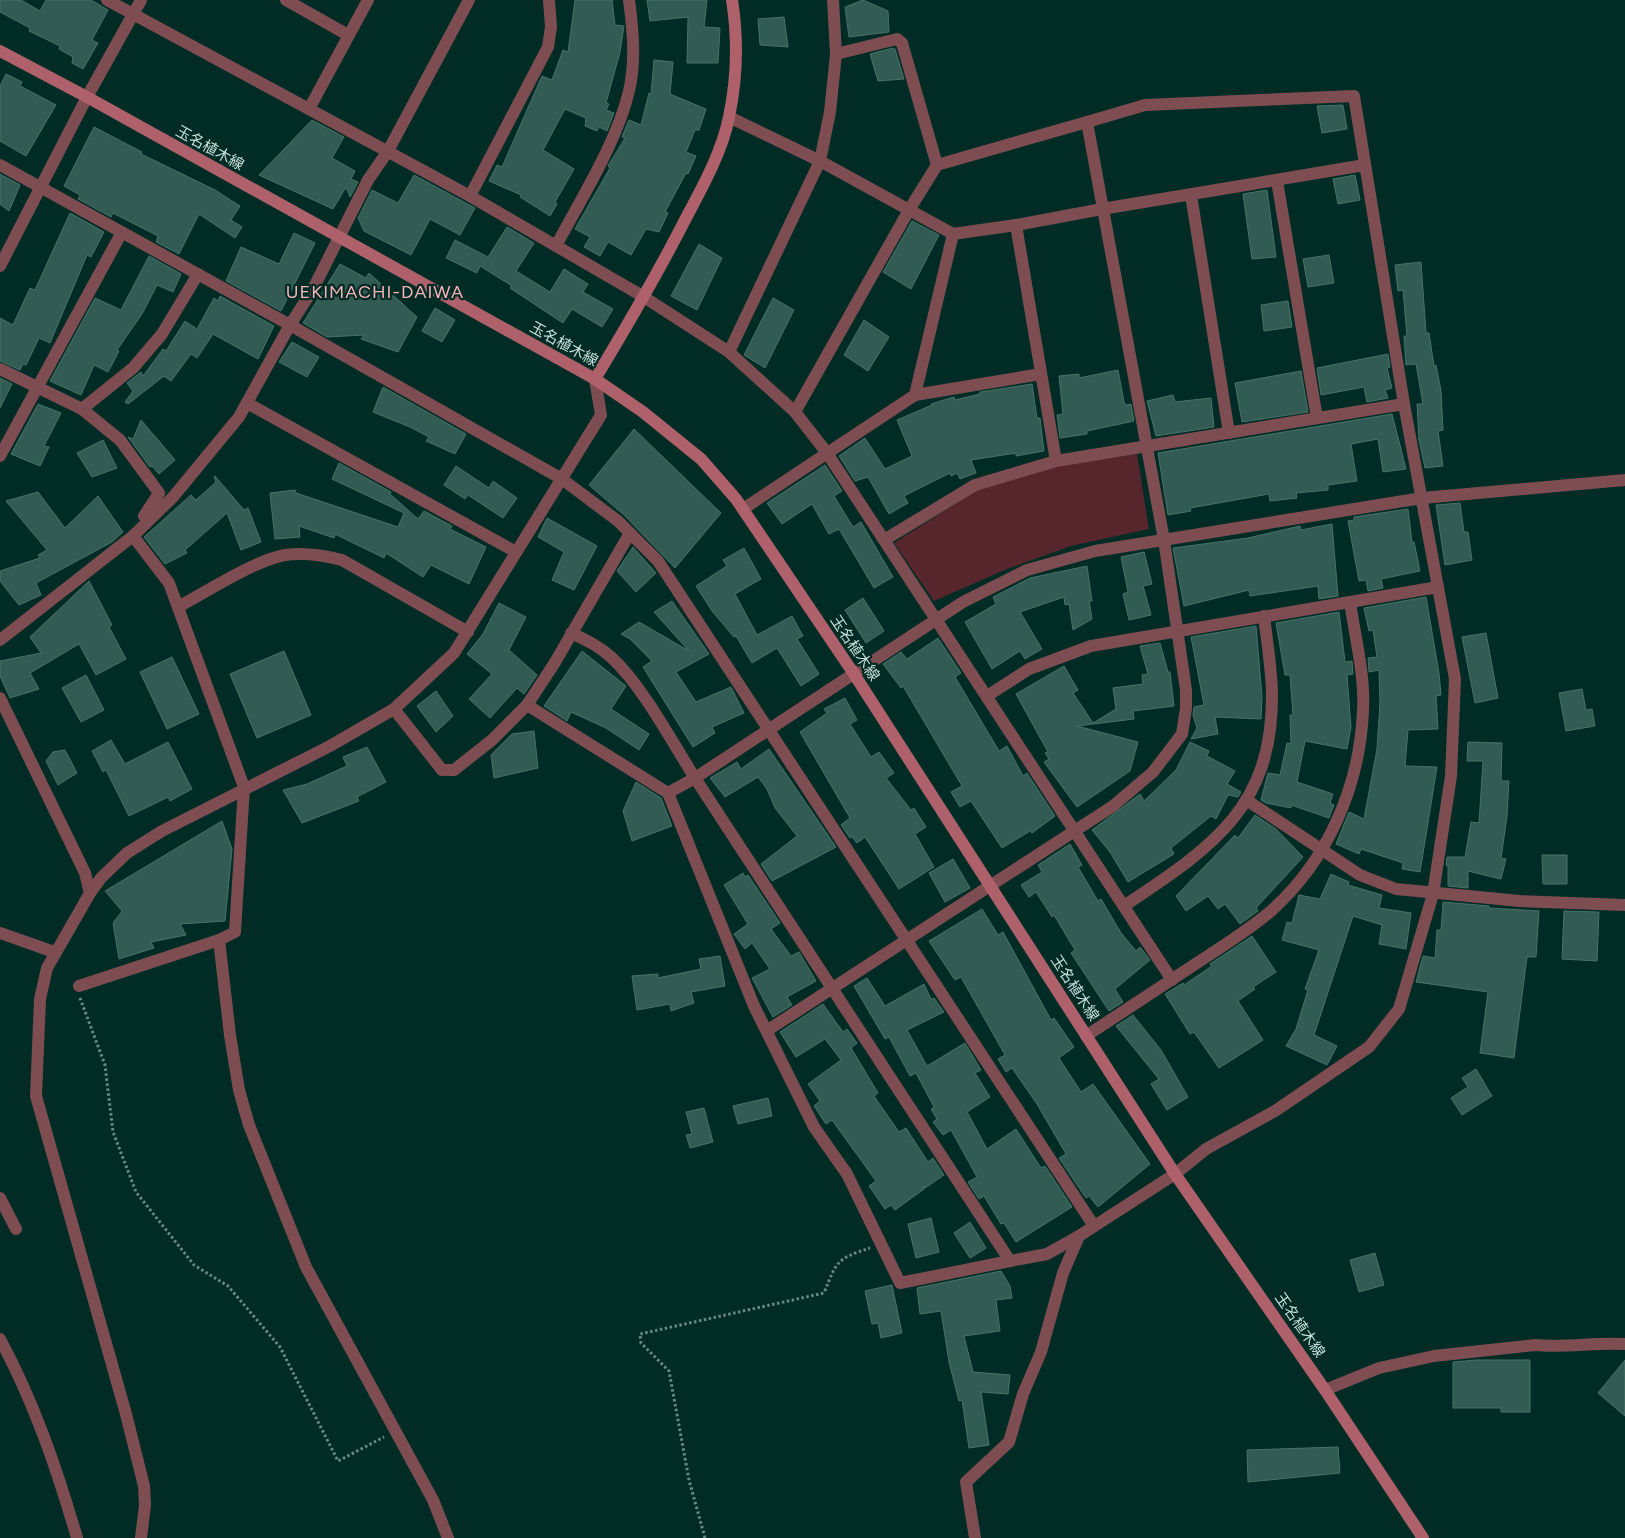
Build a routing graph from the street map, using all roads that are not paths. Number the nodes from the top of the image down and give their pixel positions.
1 (107, 0) edge
2 (141, 0) edge
3 (286, 0) edge
4 (368, 0) edge
5 (469, 0) edge
6 (549, 0) edge
7 (629, 0) edge
8 (732, 0) edge
9 (833, 0) edge
10 (133, 15) junction
11 (348, 35) junction
12 (0, 51) edge
13 (836, 54) junction
14 (87, 97) junction
15 (308, 109) junction
16 (729, 118) junction
17 (1088, 122) junction
18 (388, 150) junction
19 (820, 161) junction
20 (0, 165) edge
21 (937, 165) junction
22 (1365, 165) junction
23 (1277, 180) junction
24 (41, 187) junction
25 (1190, 195) junction
26 (470, 196) junction
27 (1102, 209) junction
28 (909, 210) junction
29 (1016, 225) junction
30 (122, 232) junction
31 (953, 234) junction
32 (340, 239) junction
33 (556, 246) junction
34 (0, 266) edge
35 (198, 274) junction
36 (644, 297) junction
37 (290, 325) junction
38 (729, 352) junction
39 (0, 369) edge
40 (1041, 374) junction
41 (595, 380) junction
42 (37, 389) junction
43 (915, 395) junction
44 (247, 403) junction
45 (1404, 404) junction
46 (82, 410) junction
47 (795, 412) junction
48 (1317, 418) junction
49 (1229, 433) junction
50 (1148, 446) junction
51 (827, 452) junction
52 (0, 456) edge
53 (1056, 461) junction
54 (562, 480) junction
55 (1625, 480) edge
56 (1422, 498) junction
57 (743, 509) junction
58 (630, 533) junction
59 (133, 536) junction
60 (884, 540) junction
61 (1164, 540) junction
62 (516, 552) junction
63 (1438, 587) junction
64 (1350, 602) junction
65 (178, 606) junction
66 (1264, 616) junction
67 (936, 619) junction
68 (1177, 631) junction
69 (468, 632) junction
70 (571, 633) junction
71 (0, 640) edge
72 (854, 674) junction
73 (987, 696) junction
74 (0, 698) edge
75 (527, 705) junction
76 (394, 709) junction
77 (768, 730) junction
78 (695, 778) junction
79 (244, 788) junction
80 (668, 793) junction
81 (1248, 801) junction
82 (1075, 830) junction
83 (1322, 849) junction
84 (990, 886) junction
85 (90, 893) junction
86 (1433, 894) junction
87 (1625, 905) edge
88 (1124, 906) junction
89 (0, 934) edge
90 (219, 940) junction
91 (906, 941) junction
92 (54, 952) junction
93 (1172, 980) junction
94 (79, 986) road end
95 (834, 989) junction
96 (768, 1030) junction
97 (1086, 1036) junction
98 (1175, 1174) junction
99 (0, 1198) edge
100 (1094, 1226) junction
101 (16, 1229) dead end
102 (1079, 1236) junction
103 (1010, 1261) junction
104 (0, 1339) edge
105 (1625, 1344) edge
106 (1325, 1390) junction
107 (77, 1538) edge
108 (140, 1538) edge
109 (448, 1538) edge
110 (975, 1538) edge
111 (1423, 1538) edge

1 - 10 street
2 - 10 street
3 - 11 street
4 - 11 street
5 - 18 street
6 - 26 street
7 - 33 street
8 - 16 main road
9 - 13 street
10 - 14 street
10 - 15 street
11 - 15 street
12 - 14 main road, 玉名植木線
13 - 19 street
13 - 21 street
14 - 24 street
14 - 32 main road, 玉名植木線
15 - 18 street
16 - 19 street
16 - 36 main road
17 - 21 street
17 - 22 street
17 - 27 street
18 - 26 street
18 - 32 street
19 - 28 street
19 - 38 street
20 - 24 street
21 - 28 street
22 - 23 street
22 - 45 street
23 - 25 street
23 - 48 street
24 - 30 street
24 - 34 street
25 - 27 street
25 - 49 street
26 - 33 street
27 - 29 street
27 - 50 street
28 - 31 street
28 - 47 street
29 - 31 street
29 - 40 street
30 - 35 street
30 - 42 street
31 - 43 street
32 - 37 street
32 - 41 main road, 玉名植木線
33 - 36 street
35 - 37 street
35 - 46 street
36 - 38 street
36 - 41 main road
37 - 44 street
37 - 54 street
38 - 47 street
39 - 42 street
40 - 43 street
40 - 53 street
41 - 54 street
41 - 57 main road, 玉名植木線
42 - 46 street
42 - 52 street
43 - 51 street
44 - 59 street
44 - 62 street
45 - 48 street
45 - 56 street
46 - 59 street
47 - 51 street
48 - 49 street
49 - 50 street
50 - 53 street
50 - 61 street
51 - 57 street
51 - 60 street
53 - 60 street
54 - 58 street
54 - 62 street
55 - 56 street
56 - 61 street
56 - 63 street
57 - 72 main road, 玉名植木線
58 - 70 street
58 - 77 street
59 - 65 street
59 - 71 street
60 - 67 street
61 - 67 street
61 - 68 street
62 - 69 street
63 - 64 street
63 - 86 street
64 - 66 street
64 - 83 street
65 - 69 street
65 - 79 street
66 - 68 street
66 - 81 street
67 - 72 street
67 - 73 street
68 - 73 street
68 - 82 street
69 - 76 street
70 - 75 street
70 - 78 street
72 - 77 street
72 - 84 main road, 玉名植木線
73 - 82 street
74 - 85 street
75 - 76 street
75 - 80 street
76 - 79 street
77 - 78 street
77 - 91 street
78 - 80 street
78 - 95 street
79 - 85 street
79 - 90 street
80 - 96 street
81 - 83 street
81 - 88 street
82 - 84 street
82 - 88 street
83 - 86 street
83 - 93 street
84 - 91 street
84 - 97 main road, 玉名植木線
85 - 92 street
86 - 87 street
86 - 98 street
88 - 93 street
89 - 92 street
90 - 94 street
90 - 109 street
91 - 95 street
91 - 100 street
92 - 108 street
93 - 97 street
95 - 96 street
95 - 103 street
96 - 103 street
97 - 98 main road, 玉名植木線
98 - 100 street
98 - 106 main road, 玉名植木線
99 - 101 street
100 - 102 street
102 - 103 street
102 - 110 street
104 - 107 street
105 - 106 street
106 - 111 main road, 玉名植木線

